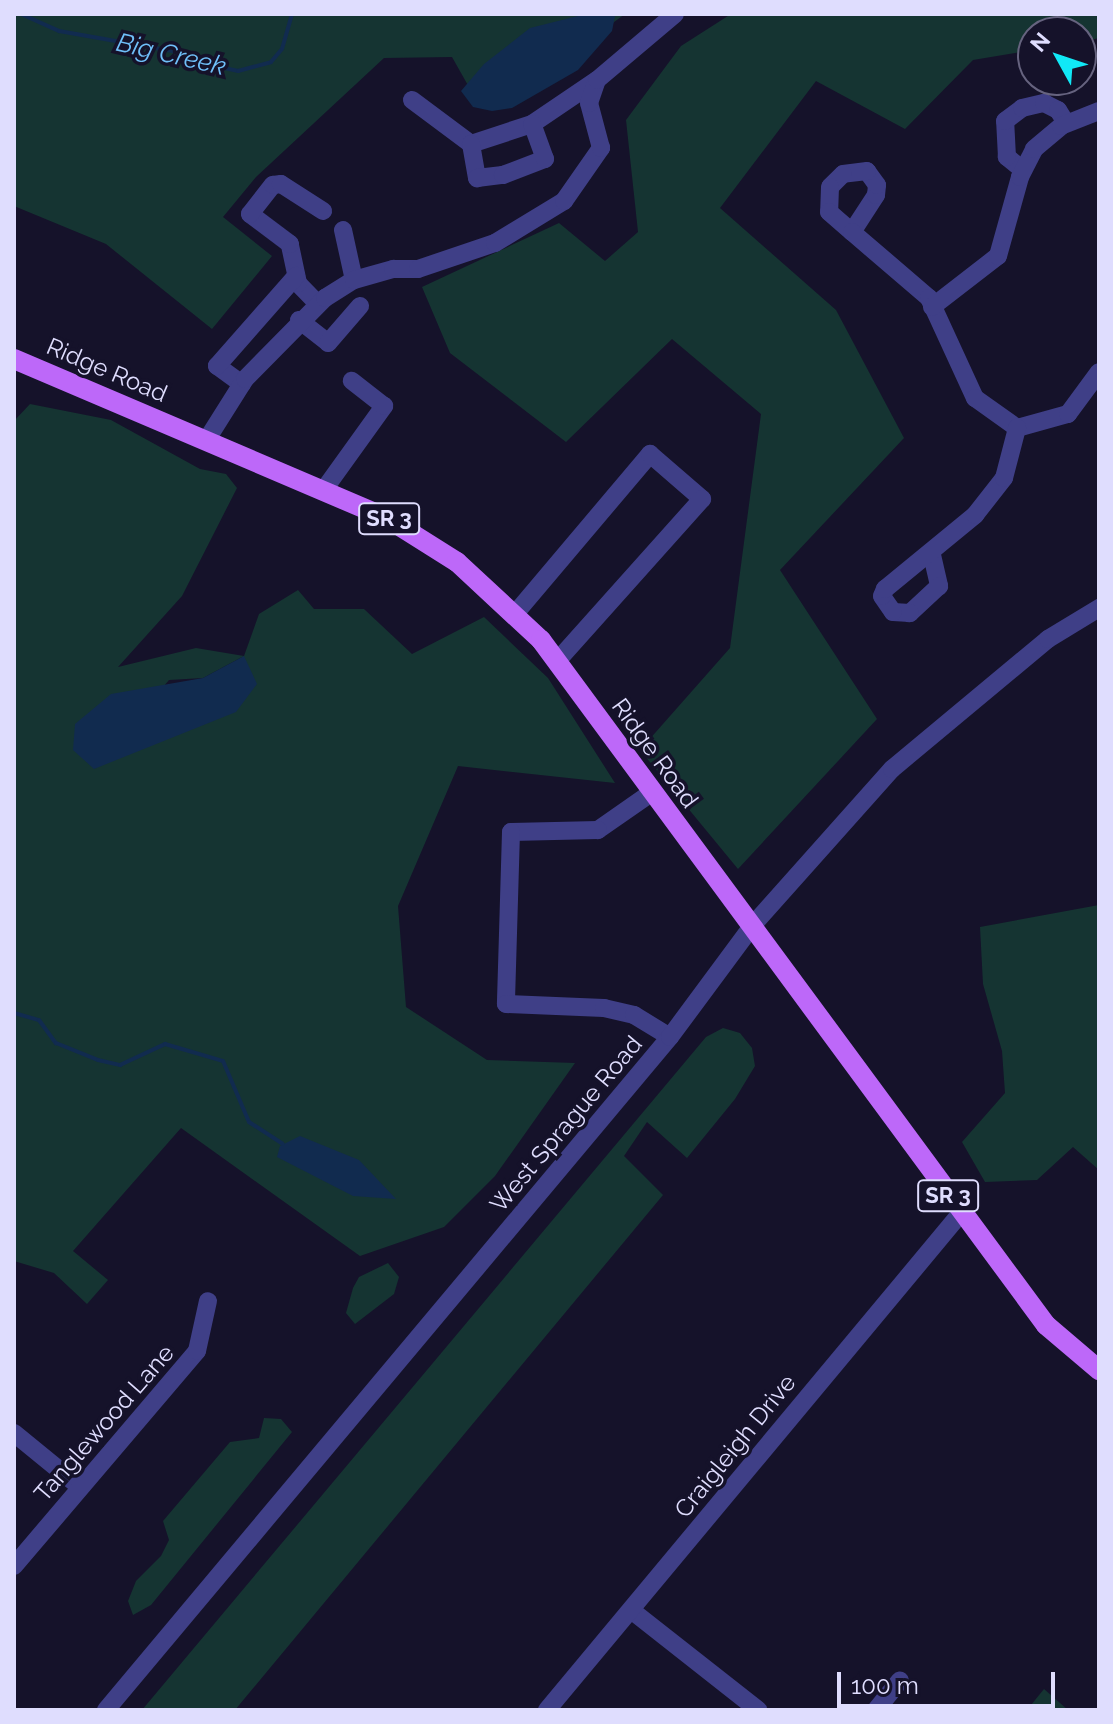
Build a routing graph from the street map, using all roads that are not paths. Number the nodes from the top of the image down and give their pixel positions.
1 (675, 14) edge
2 (597, 80) junction
3 (412, 100) dead end
4 (1099, 111) edge
5 (1066, 123) junction
6 (532, 124) junction
7 (471, 144) junction
8 (1023, 170) junction
9 (323, 211) dead end
10 (343, 230) dead end
11 (852, 232) dead end
12 (296, 276) junction
13 (354, 280) junction
14 (318, 304) junction
15 (360, 306) dead end
16 (932, 307) junction
17 (299, 320) junction
18 (14, 359) edge
19 (1099, 372) edge
20 (352, 381) dead end
21 (242, 384) junction
22 (1017, 428) junction
23 (206, 441) junction
24 (323, 491) junction
25 (932, 555) dead end
26 (1099, 608) edge
27 (514, 615) junction
28 (557, 661) junction
29 (651, 793) junction
30 (752, 926) junction
31 (670, 1037) junction
32 (961, 1213) junction
33 (208, 1301) dead end
34 (1099, 1370) edge
35 (14, 1433) edge
36 (80, 1487) junction
37 (14, 1566) edge
38 (631, 1610) junction
39 (900, 1680) dead end
40 (106, 1710) edge
41 (547, 1710) edge
42 (758, 1710) edge
43 (876, 1710) edge

1 - 2 street
2 - 6 street
2 - 13 street
3 - 7 street
4 - 5 street
5 - 8 street
5 - 8 street
6 - 7 street
6 - 7 street
8 - 16 street
9 - 12 street
10 - 13 street
11 - 16 street
12 - 14 street
12 - 21 street
13 - 14 street
14 - 17 street
15 - 17 street
16 - 22 street
17 - 21 street
18 - 23 main road, Ridge Road / SR 3
19 - 22 street
20 - 24 street
21 - 23 street
22 - 25 street
23 - 24 main road, Ridge Road / SR 3
24 - 27 main road, Ridge Road / SR 3
26 - 30 street, West Sprague Road
27 - 28 main road, Ridge Road / SR 3
27 - 28 street
28 - 29 main road, Ridge Road / SR 3
29 - 30 main road, Ridge Road / SR 3
29 - 31 street
30 - 31 street, West Sprague Road
30 - 32 main road, Ridge Road / SR 3
31 - 40 street, West Sprague Road
32 - 34 main road, Ridge Road / SR 3
32 - 38 street, Craigleigh Drive
33 - 36 street, Tanglewood Lane
35 - 36 street
36 - 37 street, Tanglewood Lane
38 - 41 street, Craigleigh Drive
38 - 42 street
39 - 43 street

